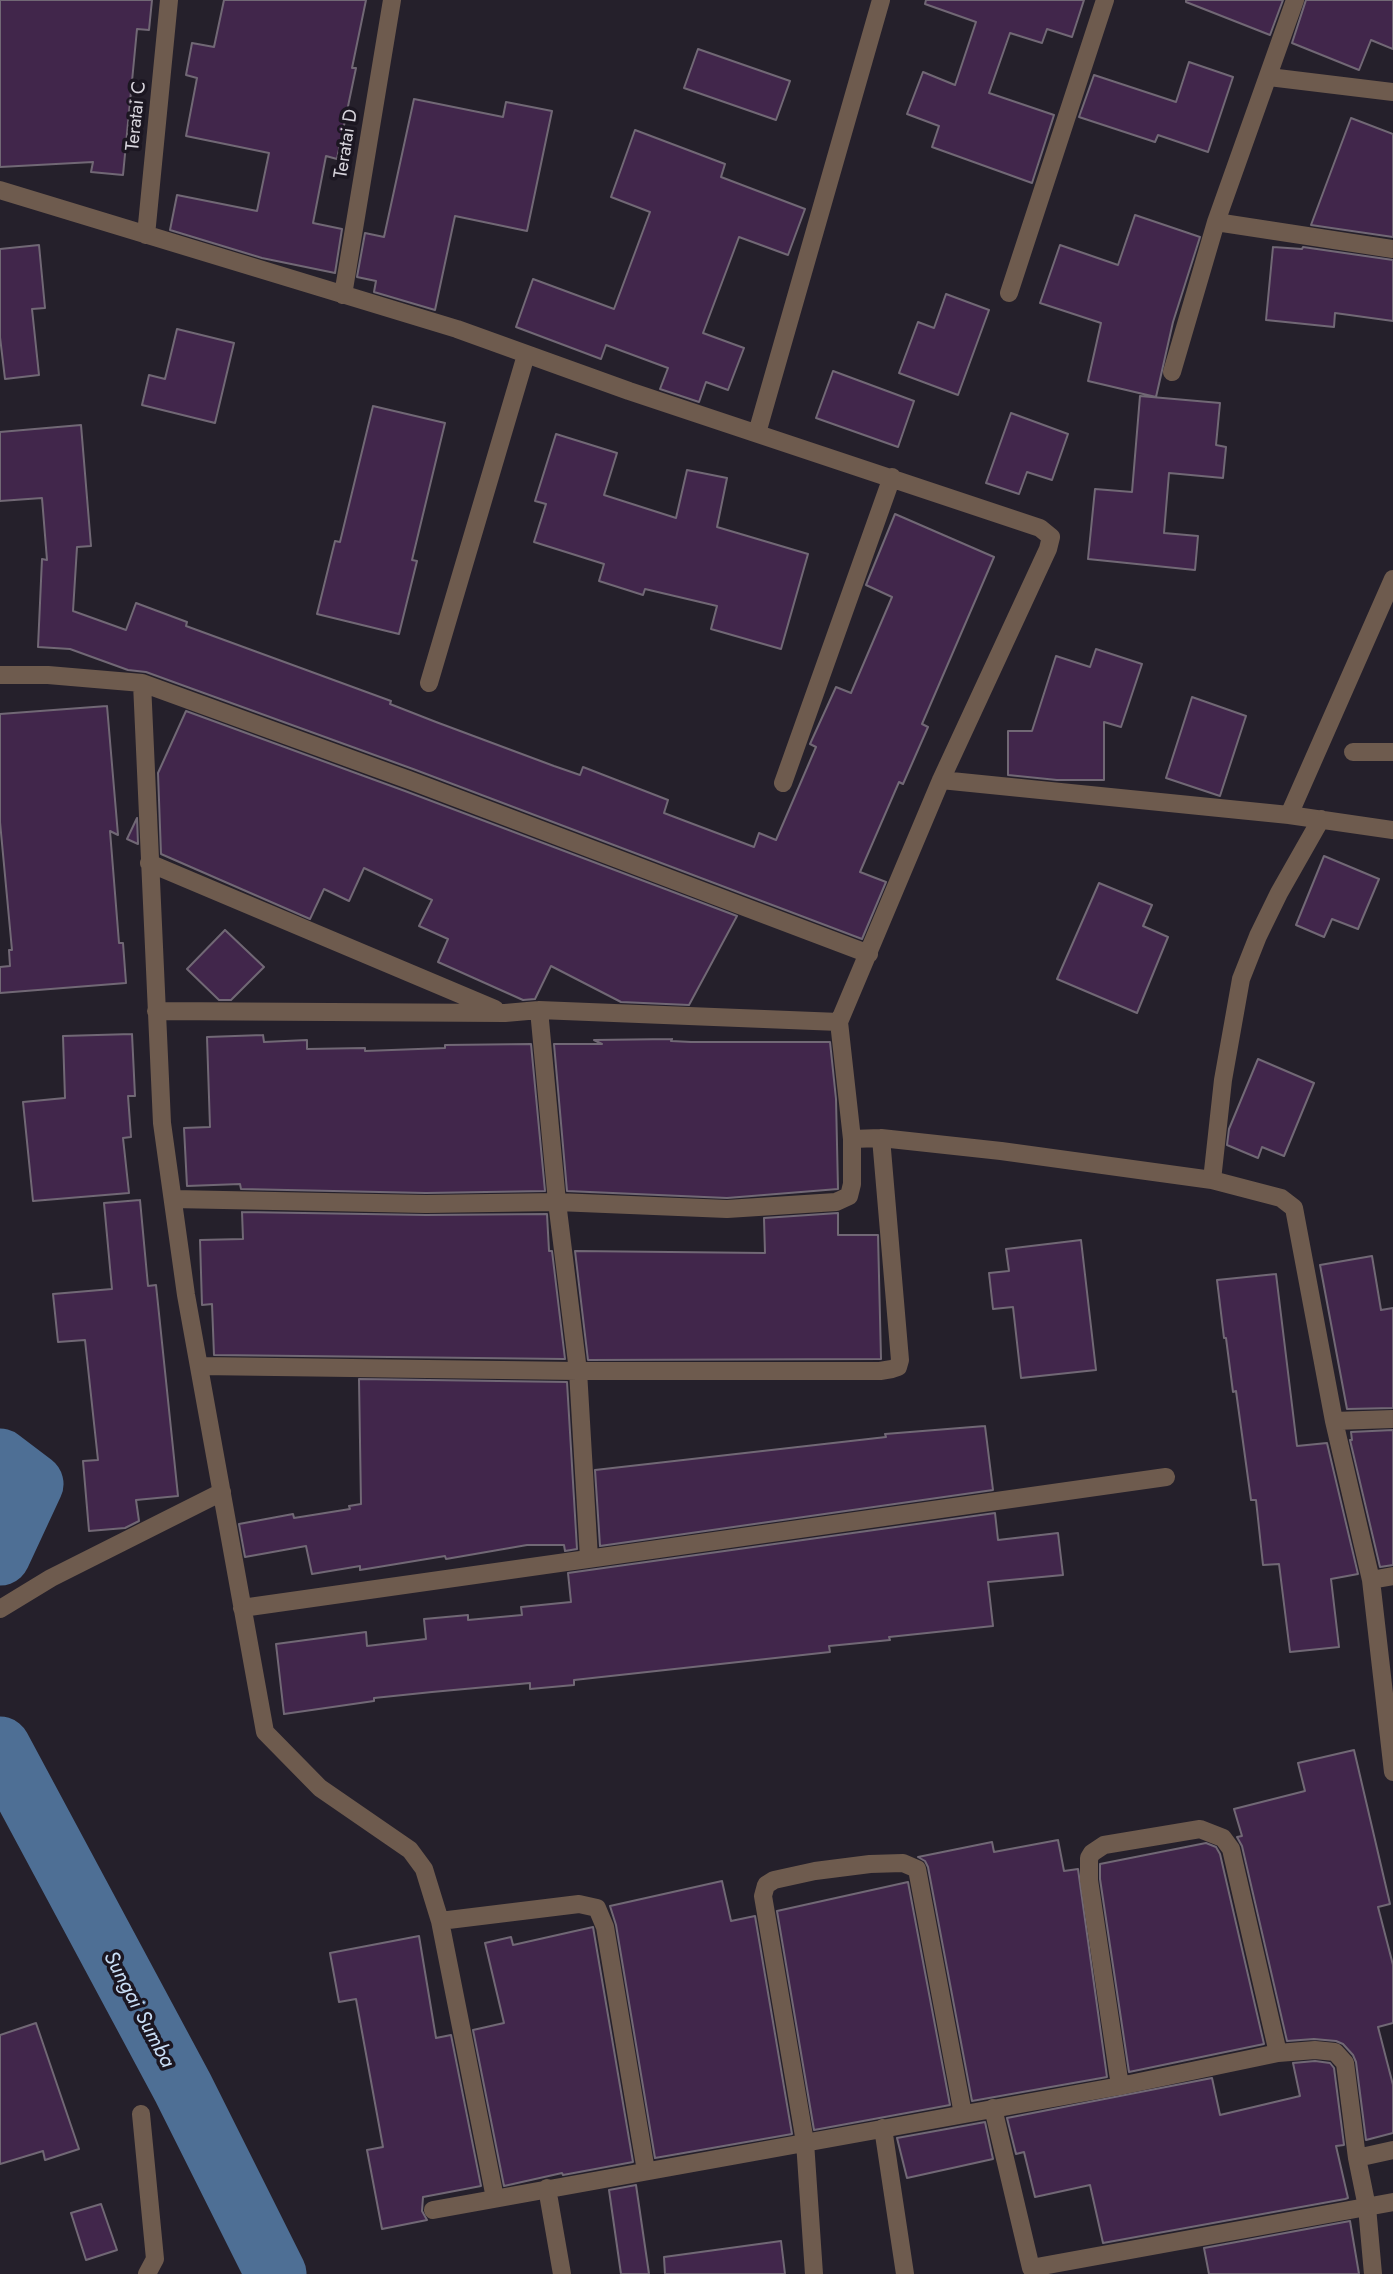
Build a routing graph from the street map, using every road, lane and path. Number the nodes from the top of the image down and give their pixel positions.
1 (169, 0) edge
2 (392, 0) edge
3 (881, 0) edge
4 (1105, 0) edge
5 (1295, 0) edge
6 (1269, 77) junction
7 (1393, 92) edge
8 (0, 190) edge
9 (1216, 222) junction
10 (146, 235) junction
11 (1393, 249) edge
12 (1009, 293) dead end
13 (343, 295) junction
14 (526, 355) junction
15 (1172, 372) dead end
16 (757, 433) junction
17 (892, 477) junction
18 (1393, 579) edge
19 (0, 675) edge
20 (142, 683) junction
21 (429, 683) dead end
22 (1353, 752) dead end
23 (1393, 752) edge
24 (941, 780) junction
25 (783, 783) dead end
26 (1289, 815) junction
27 (1321, 819) junction
28 (1393, 830) edge
29 (149, 863) junction
30 (869, 954) junction
31 (540, 1010) junction
32 (156, 1011) junction
33 (505, 1013) junction
34 (839, 1022) junction
35 (881, 1138) junction
36 (852, 1139) junction
37 (1212, 1180) junction
38 (173, 1199) junction
39 (557, 1202) junction
40 (200, 1366) junction
41 (578, 1371) junction
42 (1393, 1419) edge
43 (1334, 1420) junction
44 (1166, 1477) dead end
45 (222, 1492) junction
46 (589, 1558) junction
47 (1393, 1576) edge
48 (1371, 1580) junction
49 (242, 1608) junction
50 (0, 1609) edge
51 (1392, 1764) edge
52 (440, 1921) junction
53 (1278, 2053) junction
54 (1120, 2086) junction
55 (993, 2108) junction
56 (141, 2114) dead end
57 (963, 2114) junction
58 (883, 2128) junction
59 (805, 2142) junction
60 (1393, 2150) edge
61 (1357, 2158) junction
62 (646, 2171) junction
63 (547, 2188) junction
64 (495, 2197) junction
65 (1393, 2202) edge
66 (1367, 2207) junction
67 (433, 2210) dead end
68 (1024, 2239) junction
69 (147, 2274) edge
70 (562, 2274) edge
71 (814, 2274) edge
72 (905, 2274) edge
73 (1031, 2274) edge
74 (1373, 2274) edge

1 - 10 street, Teratai C
2 - 13 street, Teratai D
3 - 16 street
4 - 12 street
5 - 6 street
6 - 7 street
6 - 9 street
8 - 10 street
9 - 11 street
9 - 15 street
10 - 13 street
13 - 14 street
14 - 16 street
14 - 21 street
16 - 17 street
17 - 24 street
17 - 25 street
18 - 26 street
19 - 20 street
20 - 29 street
20 - 30 street
22 - 23 street
24 - 26 street
24 - 30 street
26 - 27 street
27 - 28 street
27 - 37 street
29 - 32 street
29 - 33 street
30 - 34 street
31 - 33 street
31 - 34 street
31 - 39 street
32 - 33 street
32 - 38 street
34 - 36 street
35 - 36 street
35 - 37 street
35 - 41 street
36 - 39 street
37 - 43 street
38 - 39 street
38 - 40 street
39 - 41 street
40 - 41 street
40 - 45 street
41 - 46 street
42 - 43 street
43 - 48 street
44 - 46 street
45 - 49 street
45 - 50 street
46 - 49 street
47 - 48 street
48 - 51 street
49 - 52 street
52 - 62 street
52 - 64 street
53 - 54 street
53 - 54 street
53 - 61 street
54 - 55 street
55 - 57 street
55 - 68 street
56 - 69 street
57 - 58 street
57 - 59 street
58 - 59 street
58 - 72 street
59 - 62 street
59 - 71 street
60 - 61 street
61 - 66 street
62 - 63 street
63 - 64 street
63 - 70 street
64 - 67 street
65 - 66 street
66 - 68 street
66 - 74 street
68 - 73 street

